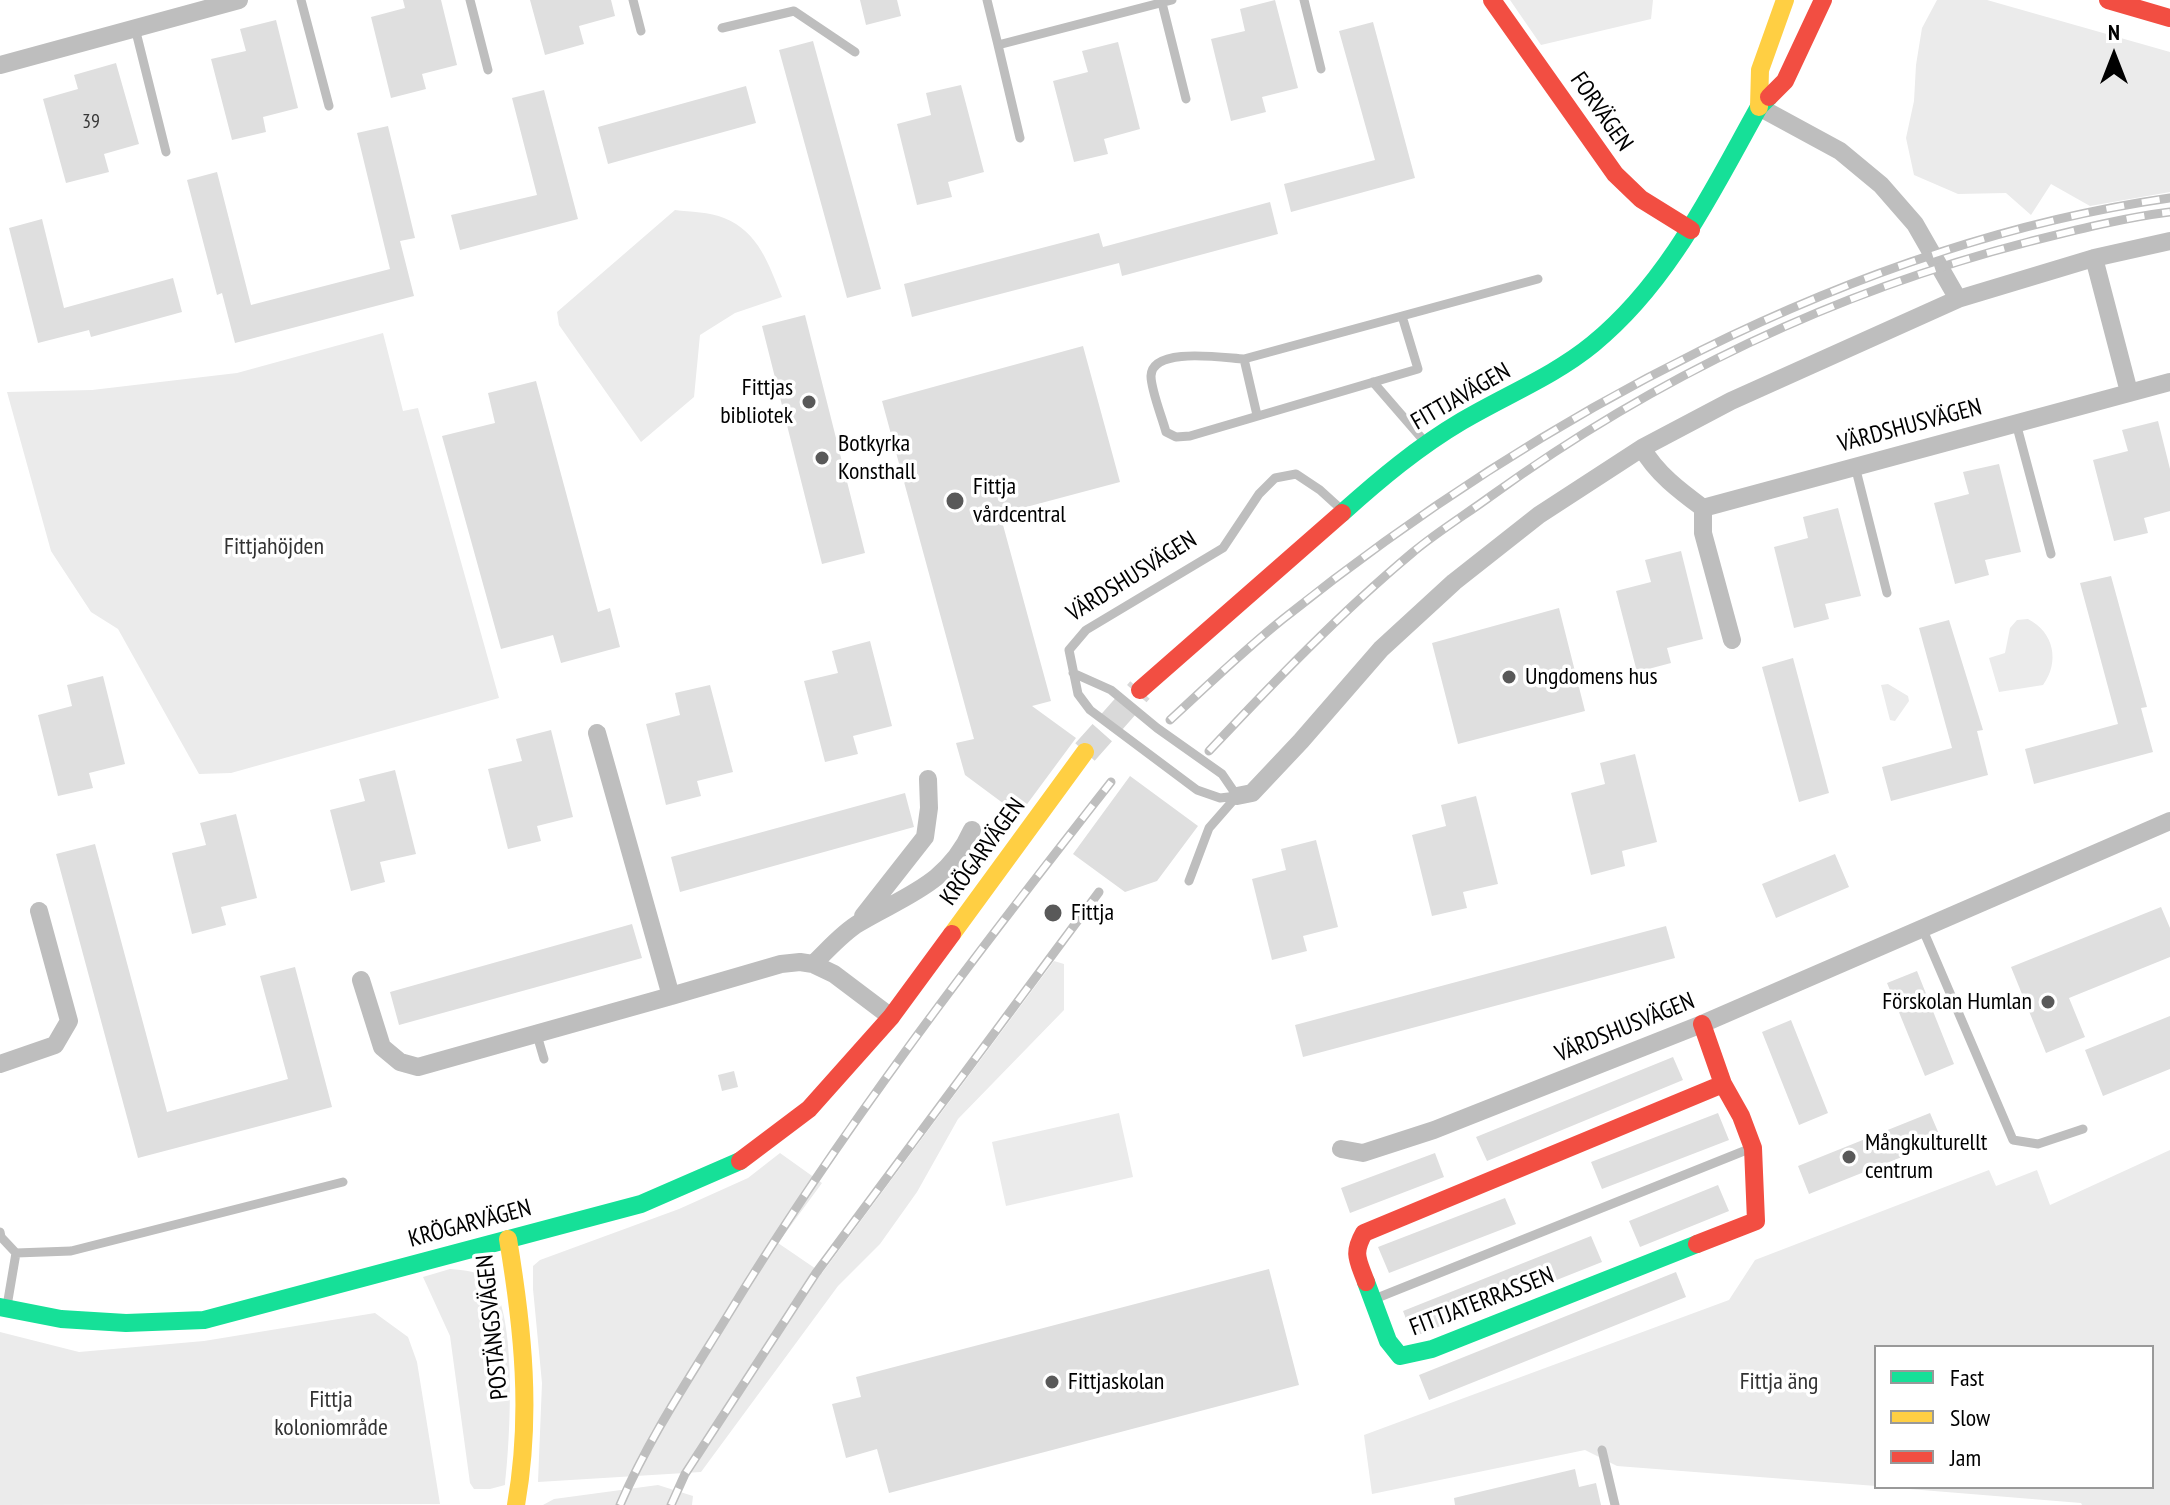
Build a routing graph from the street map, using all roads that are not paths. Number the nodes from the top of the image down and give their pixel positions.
1 (239, 0) edge
2 (301, 0) edge
3 (470, 0) edge
4 (633, 0) edge
5 (987, 0) edge
6 (1304, 0) edge
7 (1492, 0) edge
8 (1785, 0) edge
9 (1823, 0) edge
10 (2108, 0) edge
11 (1167, 2) edge
12 (2170, 18) edge
13 (135, 28) junction
14 (722, 28) dead end
15 (641, 31) dead end
16 (998, 45) junction
17 (855, 52) dead end
18 (0, 65) edge
19 (1321, 69) dead end
20 (488, 70) dead end
21 (1186, 99) dead end
22 (329, 106) dead end
23 (1759, 107) junction
24 (1020, 138) dead end
25 (166, 152) dead end
26 (1691, 230) junction
27 (2170, 241) edge
28 (2094, 258) junction
29 (1538, 279) dead end
30 (1958, 299) junction
31 (1402, 316) junction
32 (1244, 359) junction
33 (1373, 382) junction
34 (2170, 382) edge
35 (2129, 392) junction
36 (1257, 415) junction
37 (2016, 423) junction
38 (1427, 444) junction
39 (1642, 448) junction
40 (1855, 466) junction
41 (1703, 508) junction
42 (1342, 510) junction
43 (2051, 554) dead end
44 (1887, 593) dead end
45 (1732, 640) dead end
46 (1073, 673) junction
47 (1140, 690) tunnel mouth
48 (597, 733) dead end
49 (1085, 752) tunnel mouth
50 (928, 779) dead end
51 (1237, 796) junction
52 (2170, 821) edge
53 (972, 830) dead end
54 (1189, 881) dead end
55 (39, 911) dead end
56 (856, 925) junction
57 (1923, 930) junction
58 (813, 964) junction
59 (361, 980) dead end
60 (671, 996) junction
61 (891, 1017) junction
62 (1702, 1024) junction
63 (537, 1035) junction
64 (544, 1059) dead end
65 (0, 1064) edge
66 (1723, 1084) junction
67 (2083, 1129) dead end
68 (1753, 1148) junction
69 (1341, 1149) dead end
70 (343, 1182) dead end
71 (0, 1232) edge
72 (508, 1239) junction
73 (16, 1253) junction
74 (1374, 1299) junction
75 (4, 1308) edge
76 (1602, 1450) dead end
77 (516, 1505) edge
78 (1615, 1505) edge

1 - 13 street
2 - 22 lane
3 - 20 lane
4 - 15 lane
5 - 16 lane
6 - 19 lane
7 - 26 street, FORVÄGEN
8 - 23 street, FITTJAVÄGEN
9 - 23 street, FITTJAVÄGEN
10 - 12 street
11 - 16 lane
11 - 21 lane
13 - 18 street
13 - 25 lane
14 - 17 lane
16 - 24 lane
23 - 26 street, FITTJAVÄGEN
23 - 30 street
26 - 38 street, FITTJAVÄGEN
27 - 28 street
28 - 30 street
28 - 35 street
29 - 31 lane
30 - 39 street
31 - 32 lane
31 - 33 lane
32 - 36 lane
32 - 36 lane
33 - 36 lane
33 - 38 lane
34 - 35 street, VÄRDSHUSVÄGEN
35 - 37 street, VÄRDSHUSVÄGEN
37 - 40 street, VÄRDSHUSVÄGEN
37 - 43 lane
38 - 42 street, FITTJAVÄGEN
39 - 41 street
39 - 51 street
40 - 41 street, VÄRDSHUSVÄGEN
40 - 44 lane
41 - 45 street
42 - 46 lane, VÄRDSHUSVÄGEN
42 - 47 street, FITTJAVÄGEN
46 - 51 lane
46 - 51 lane
48 - 60 street
49 - 61 street, KRÖGARVÄGEN
50 - 56 street
51 - 54 lane
52 - 57 street, VÄRDSHUSVÄGEN
53 - 56 street, KRÖGARVÄGEN
55 - 65 street
56 - 58 street, KRÖGARVÄGEN
57 - 62 street, VÄRDSHUSVÄGEN
57 - 67 lane
58 - 60 street
58 - 61 street
59 - 63 street
60 - 63 street
61 - 72 street, KRÖGARVÄGEN
62 - 66 street, FITTJATERRASSEN
62 - 69 street, VÄRDSHUSVÄGEN
63 - 64 lane
66 - 68 street, FITTJATERRASSEN
66 - 74 street, FITTJATERRASSEN
68 - 74 lane
68 - 74 street, FITTJATERRASSEN
70 - 73 lane
71 - 73 lane
72 - 75 street, KRÖGARVÄGEN
72 - 77 street, POSTÄNGSVÄGEN
73 - 75 lane
76 - 78 lane

